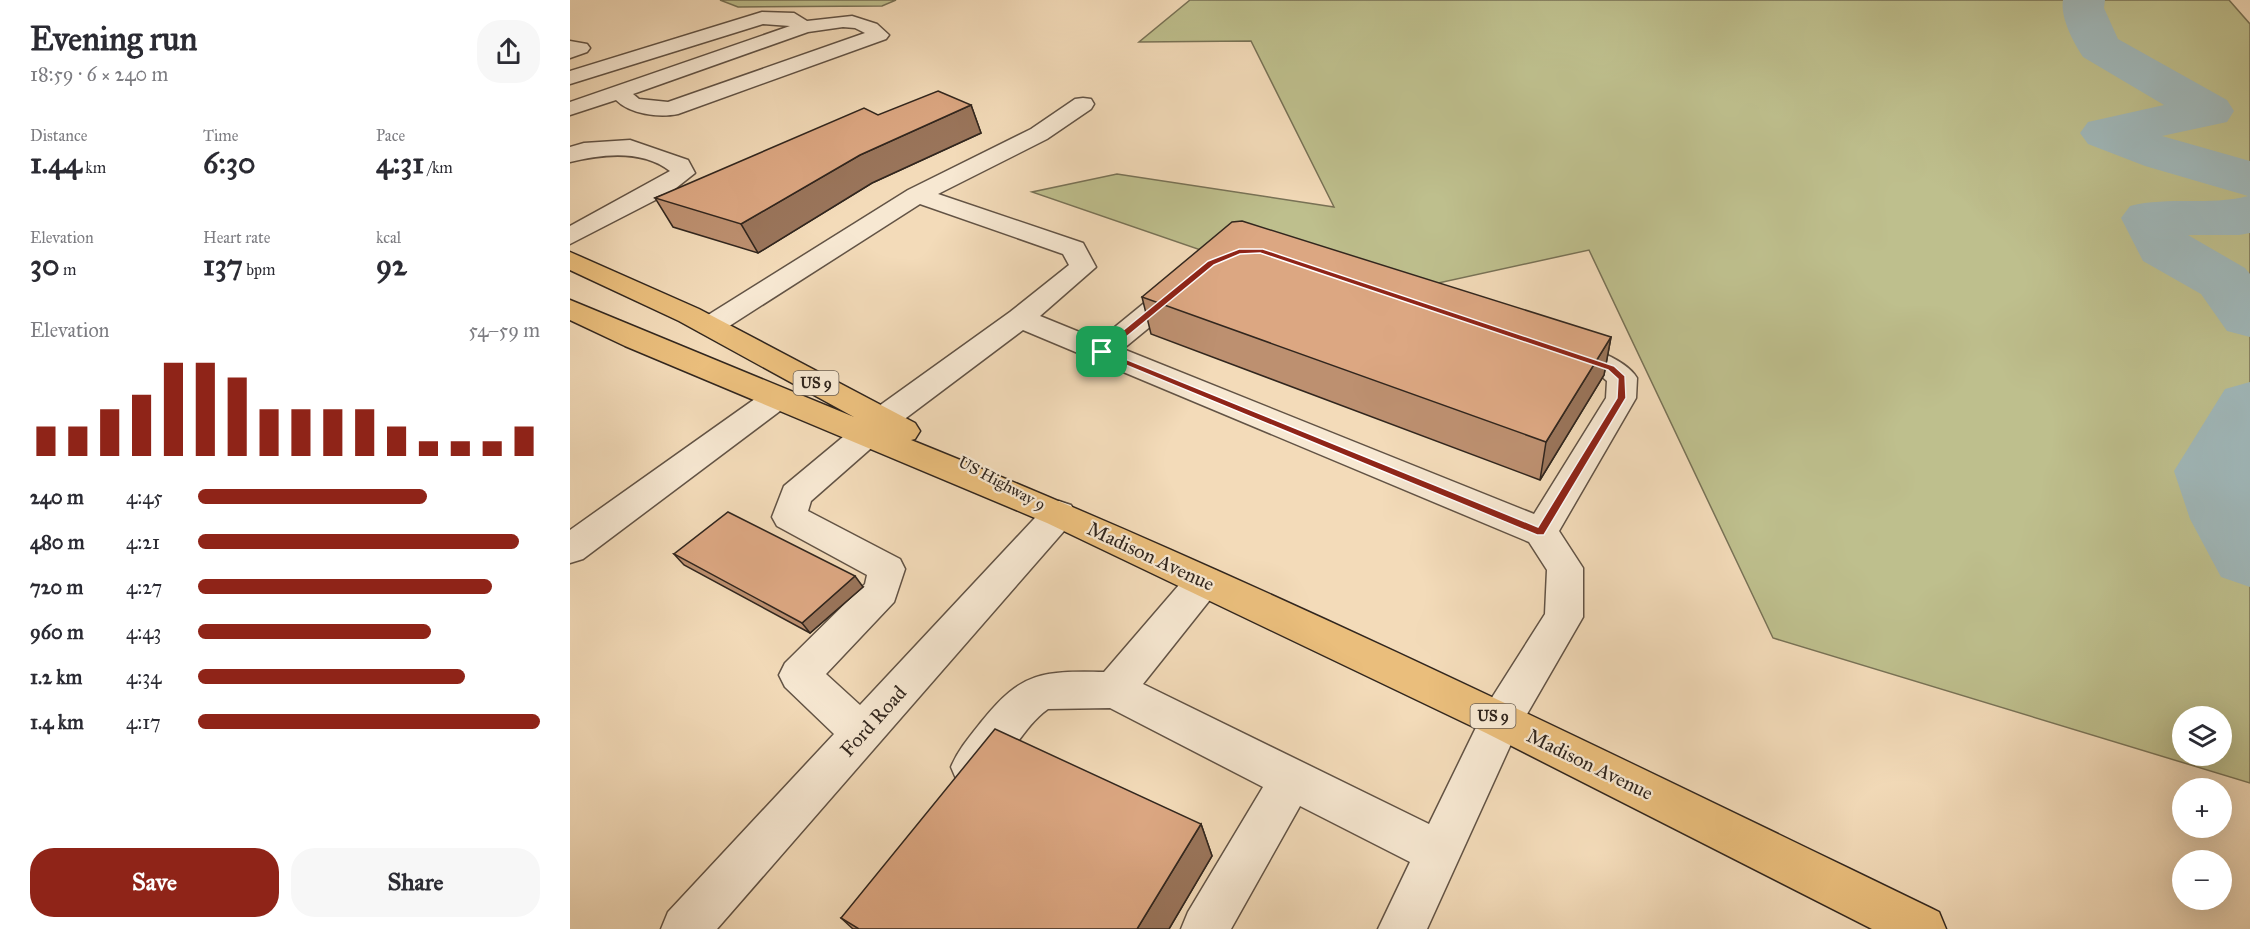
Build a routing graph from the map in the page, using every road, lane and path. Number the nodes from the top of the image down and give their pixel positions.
1 (803, 28) junction
2 (570, 47) edge
3 (570, 52) edge
4 (570, 78) edge
5 (619, 92) junction
6 (1083, 104) dead end
7 (570, 109) edge
8 (570, 155) edge
9 (917, 195) junction
10 (570, 236) edge
11 (570, 260) edge
12 (1202, 270) edge
13 (570, 309) edge
14 (1020, 318) junction
15 (710, 326) junction
16 (1544, 345) edge
17 (1102, 352) junction
18 (777, 398) junction
19 (874, 427) junction
20 (1059, 514) junction
21 (1540, 532) junction
22 (570, 549) edge
23 (1204, 581) junction
24 (1114, 690) junction
25 (1501, 720) junction
26 (862, 733) junction
27 (1292, 779) junction
28 (946, 799) edge
29 (1438, 852) junction
30 (1906, 925) edge
31 (685, 929) edge
32 (1205, 929) edge
33 (1402, 929) edge

1 - 4 street
1 - 5 street
1 - 5 street
2 - 3 street
5 - 7 street
6 - 9 street
8 - 10 street
9 - 14 street
9 - 15 street
11 - 15 highway, US Highway 9 / US 9
12 - 17 street
13 - 18 highway, US Highway 9 / US 9
14 - 17 street
14 - 19 street
15 - 19 highway, US Highway 9 / US 9
16 - 21 street
17 - 21 street
18 - 19 highway, US Highway 9 / US 9
18 - 22 street
19 - 20 highway, US Highway 9 / US 9
19 - 26 street
20 - 23 highway, Madison Avenue / US 9
20 - 26 street, Ford Road
21 - 25 street
23 - 24 street
23 - 25 highway, Madison Avenue / US 9
24 - 27 street
24 - 28 street
25 - 29 street
25 - 30 highway, Madison Avenue / US 9
26 - 31 street, Ford Road
27 - 29 street
27 - 32 street
29 - 33 street

